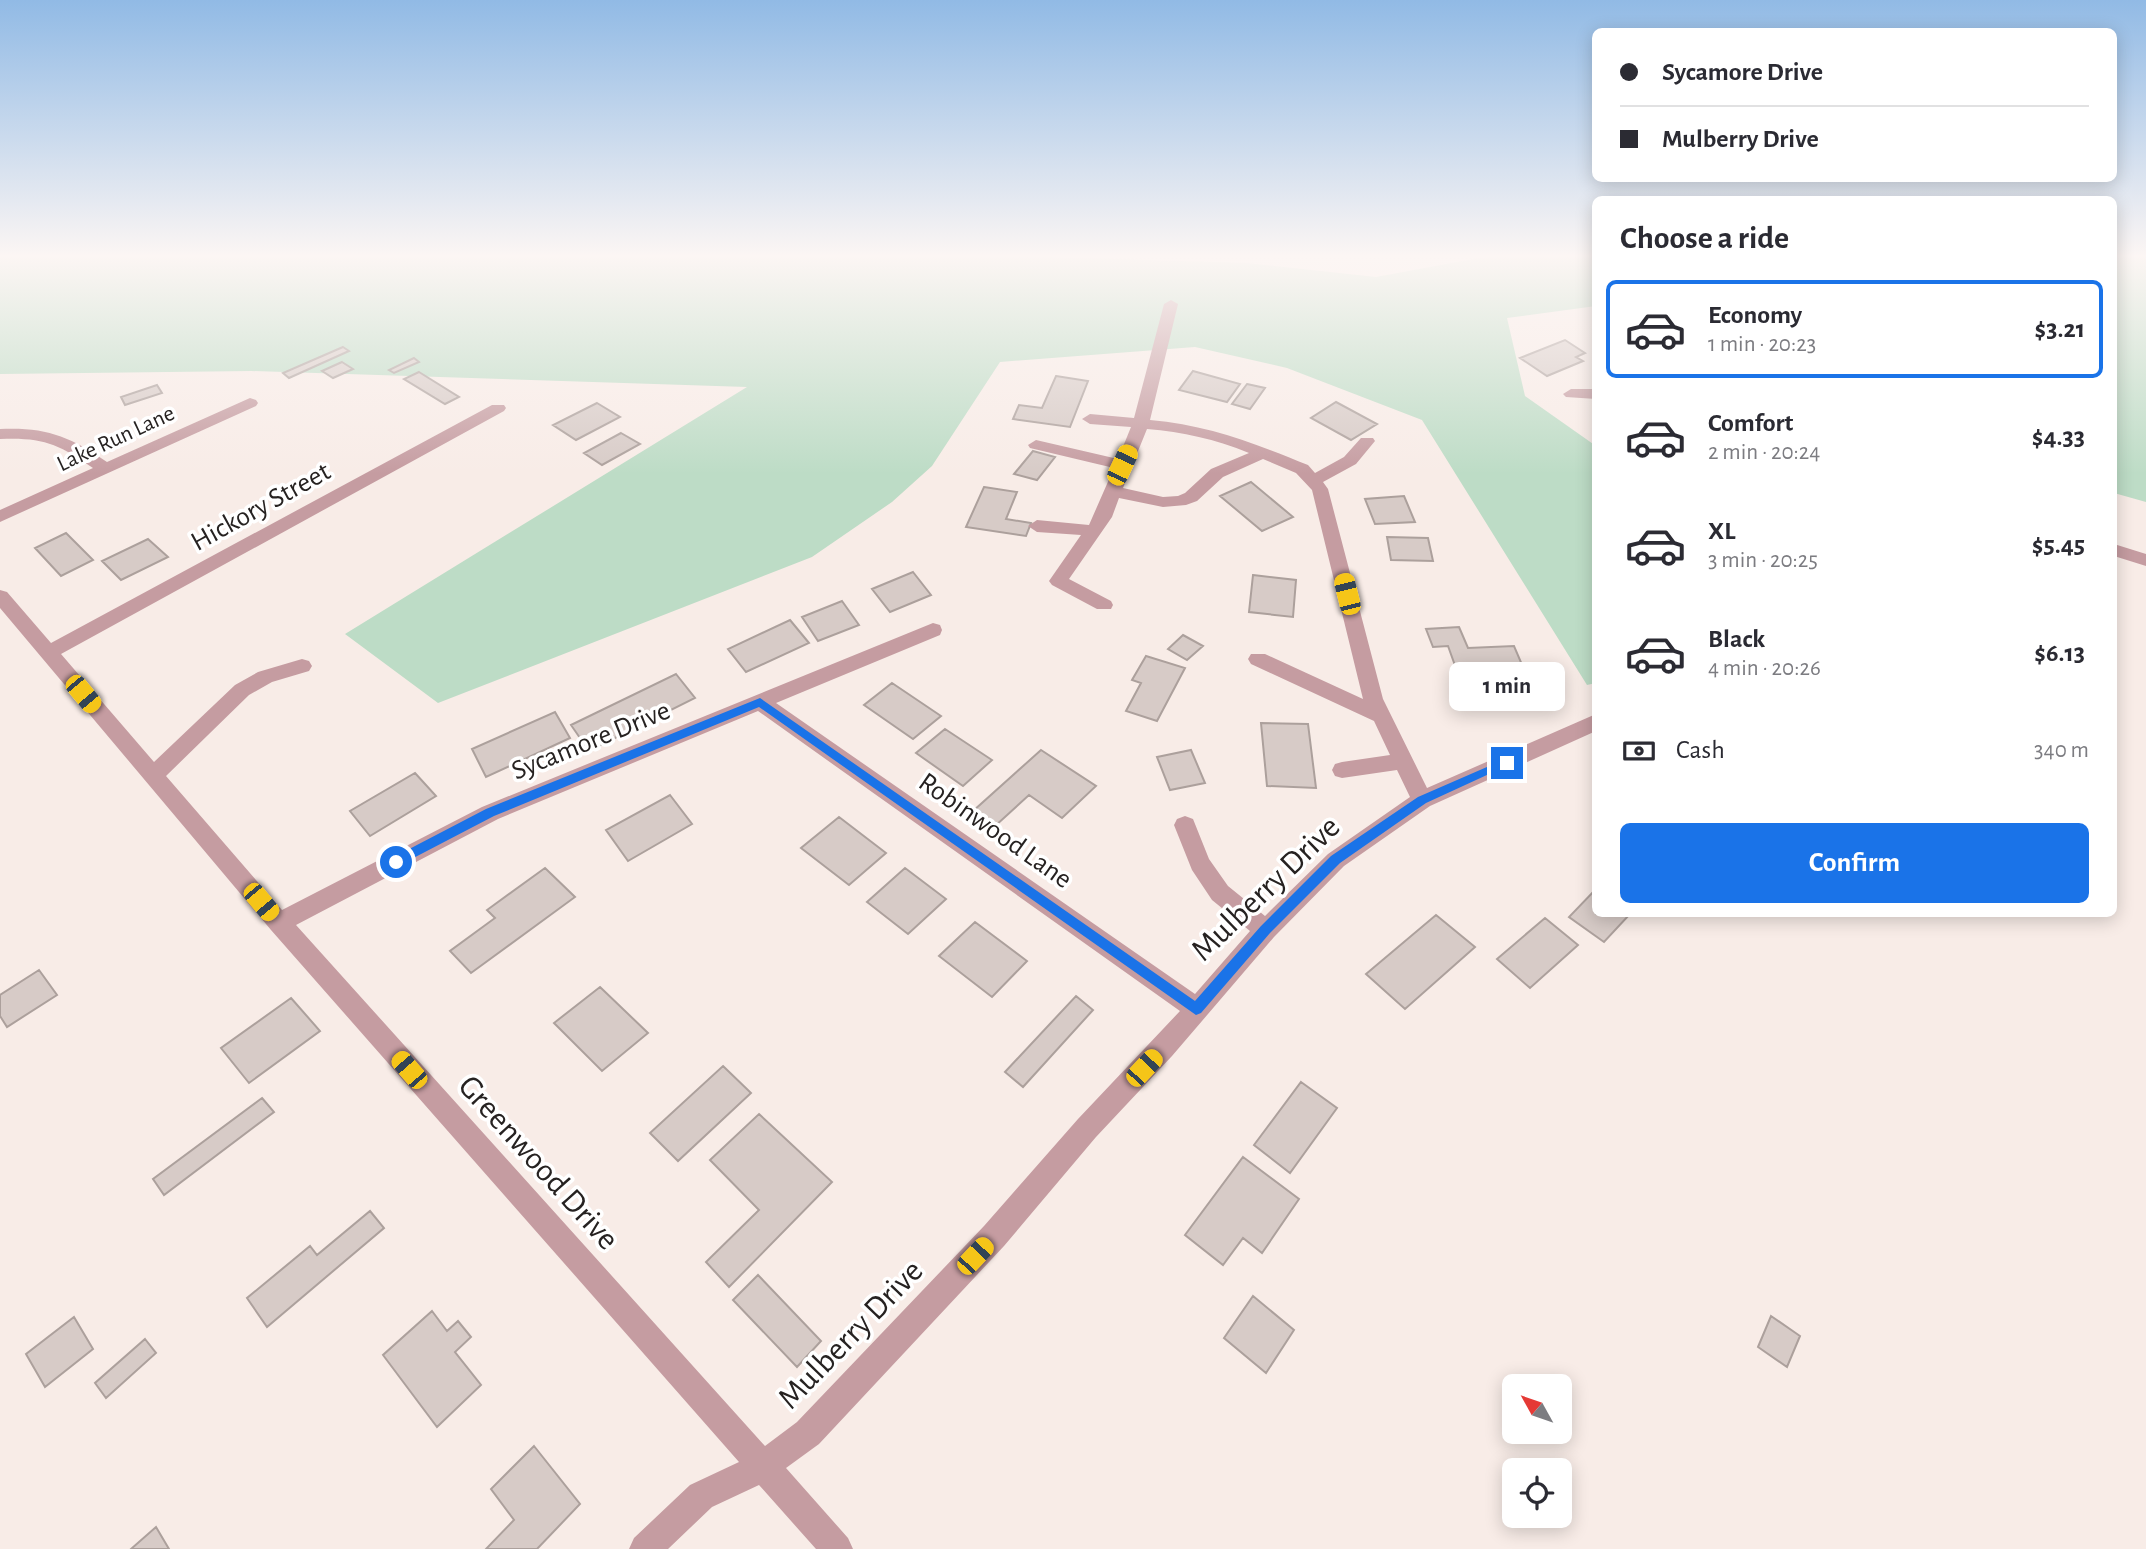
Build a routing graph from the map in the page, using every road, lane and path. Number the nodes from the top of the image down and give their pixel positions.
1 (1165, 329) edge
2 (1571, 394) dead end
3 (1592, 394) edge
4 (250, 402) dead end
5 (498, 408) dead end
6 (1090, 419) dead end
7 (1141, 423) junction
8 (0, 434) edge
9 (1367, 441) dead end
10 (1036, 445) dead end
11 (1263, 453) junction
12 (1122, 465) junction
13 (104, 468) junction
14 (1312, 480) junction
15 (1112, 491) junction
16 (0, 517) edge
17 (1037, 526) dead end
18 (1094, 531) junction
19 (2117, 551) edge
20 (2146, 560) edge
21 (0, 596) edge
22 (1104, 605) dead end
23 (933, 630) dead end
24 (48, 652) junction
25 (1258, 659) dead end
26 (302, 666) dead end
27 (760, 702) junction
28 (1381, 716) junction
29 (1592, 724) edge
30 (1403, 761) junction
31 (1342, 770) dead end
32 (153, 776) junction
33 (1422, 800) junction
34 (1185, 825) dead end
35 (279, 923) junction
36 (1266, 930) junction
37 (1196, 1009) junction
38 (762, 1467) junction
39 (645, 1549) edge
40 (837, 1549) edge

1 - 7 street
2 - 3 street
4 - 13 street, Lake Run Lane
5 - 24 street, Hickory Street
6 - 7 street
7 - 11 street
7 - 12 street
8 - 13 street
9 - 14 street
10 - 12 street
11 - 14 street
11 - 15 street
12 - 15 street
13 - 16 street, Lake Run Lane
14 - 28 street
15 - 18 street
17 - 18 street
18 - 22 street
19 - 20 street
21 - 24 street, Greenwood Drive
23 - 27 street, Sycamore Drive
24 - 32 street, Greenwood Drive
25 - 28 street
26 - 32 street
27 - 35 street, Sycamore Drive
27 - 37 street, Robinwood Lane
28 - 30 street
29 - 33 street, Mulberry Drive
30 - 31 street
30 - 33 street
32 - 35 street, Greenwood Drive
33 - 36 street, Mulberry Drive
34 - 36 street
35 - 38 street, Greenwood Drive
36 - 37 street, Mulberry Drive
37 - 38 street, Mulberry Drive
38 - 39 street, Mulberry Drive
38 - 40 street, Greenwood Drive

